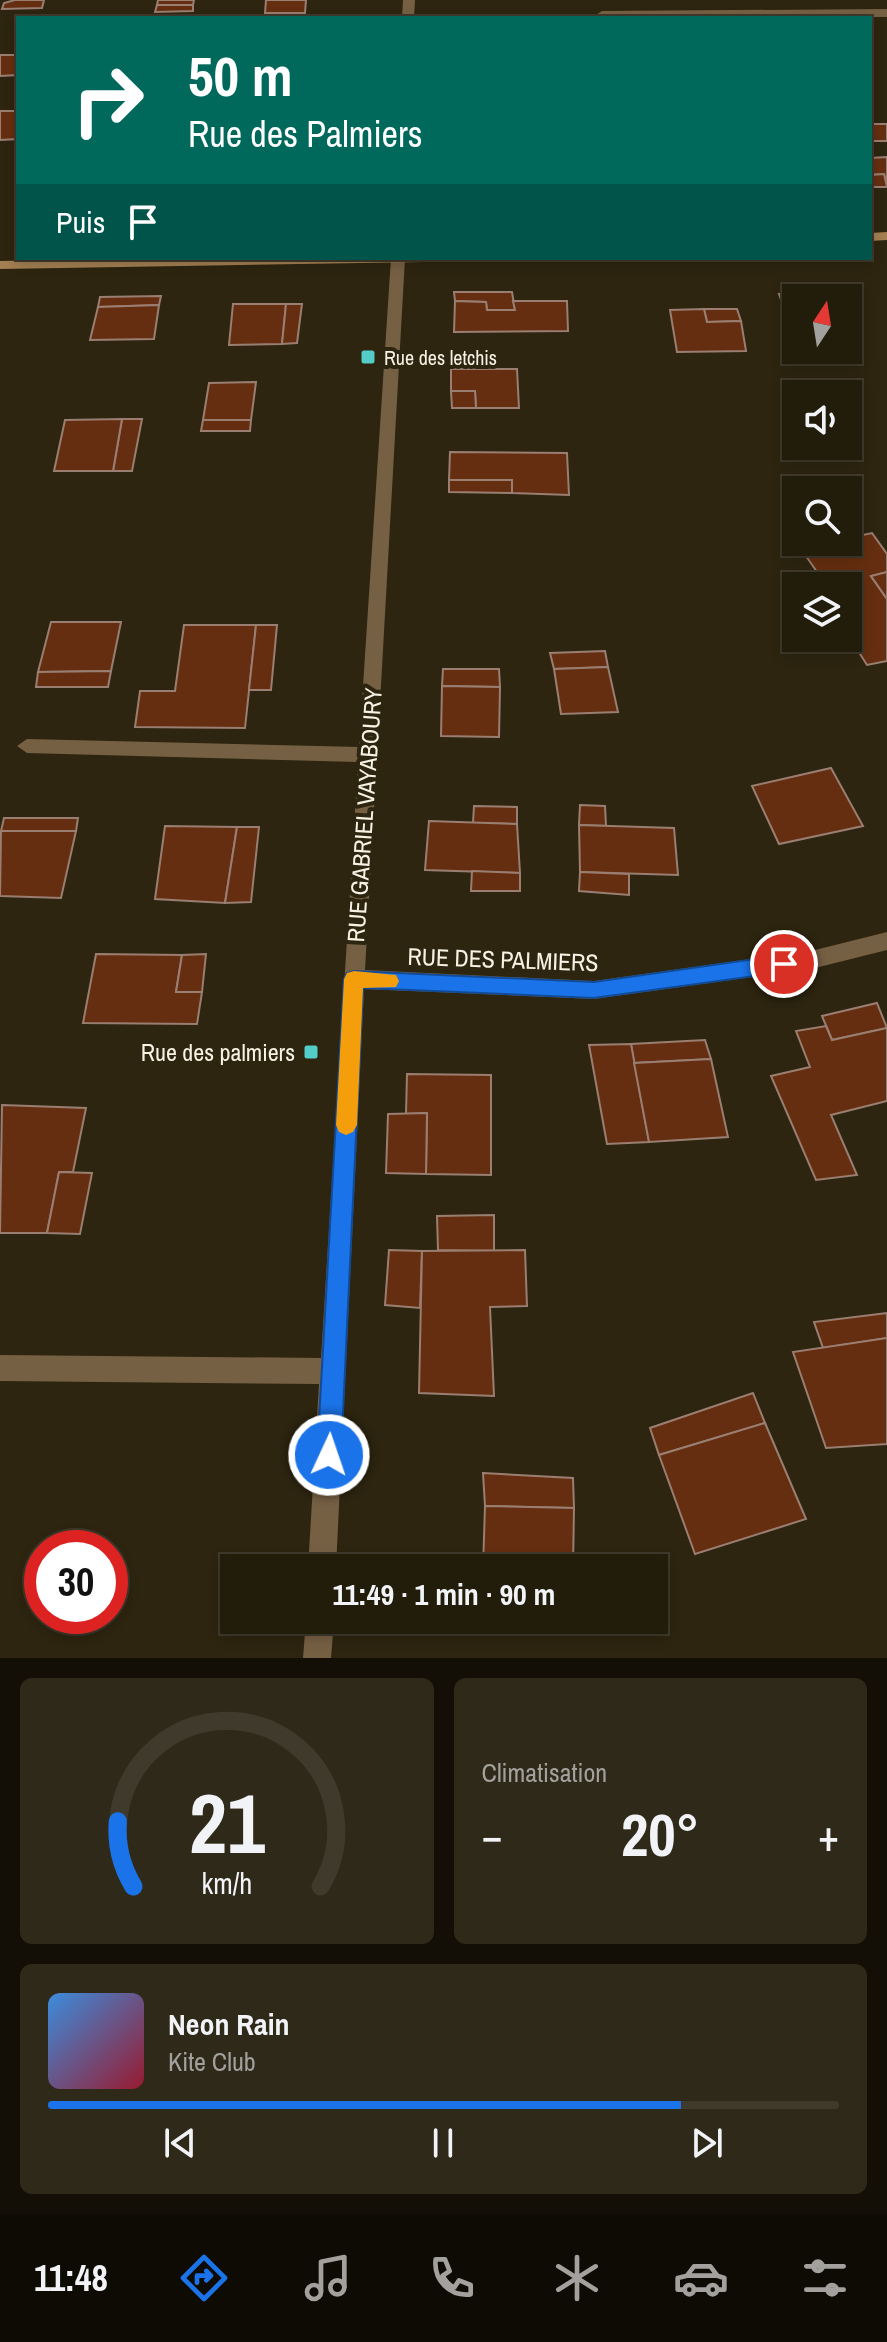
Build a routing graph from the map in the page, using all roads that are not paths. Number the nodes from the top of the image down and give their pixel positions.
1 (887, 13) edge
2 (673, 16) edge
3 (284, 260) edge
4 (398, 260) edge
5 (0, 265) edge
6 (27, 746) dead end
7 (368, 755) junction
8 (887, 941) edge
9 (354, 979) junction
10 (0, 1368) edge
11 (333, 1371) junction
12 (323, 1554) edge
13 (319, 1634) edge
14 (317, 1658) edge

1 - 2 street
3 - 5 street
4 - 7 street, RUE GABRIEL VAYABOURY
6 - 7 street
7 - 9 street, RUE GABRIEL VAYABOURY
8 - 9 street, RUE DES PALMIERS
9 - 11 street, RUE GABRIEL VAYABOURY
10 - 11 street
11 - 12 street, RUE GABRIEL VAYABOURY
13 - 14 street

